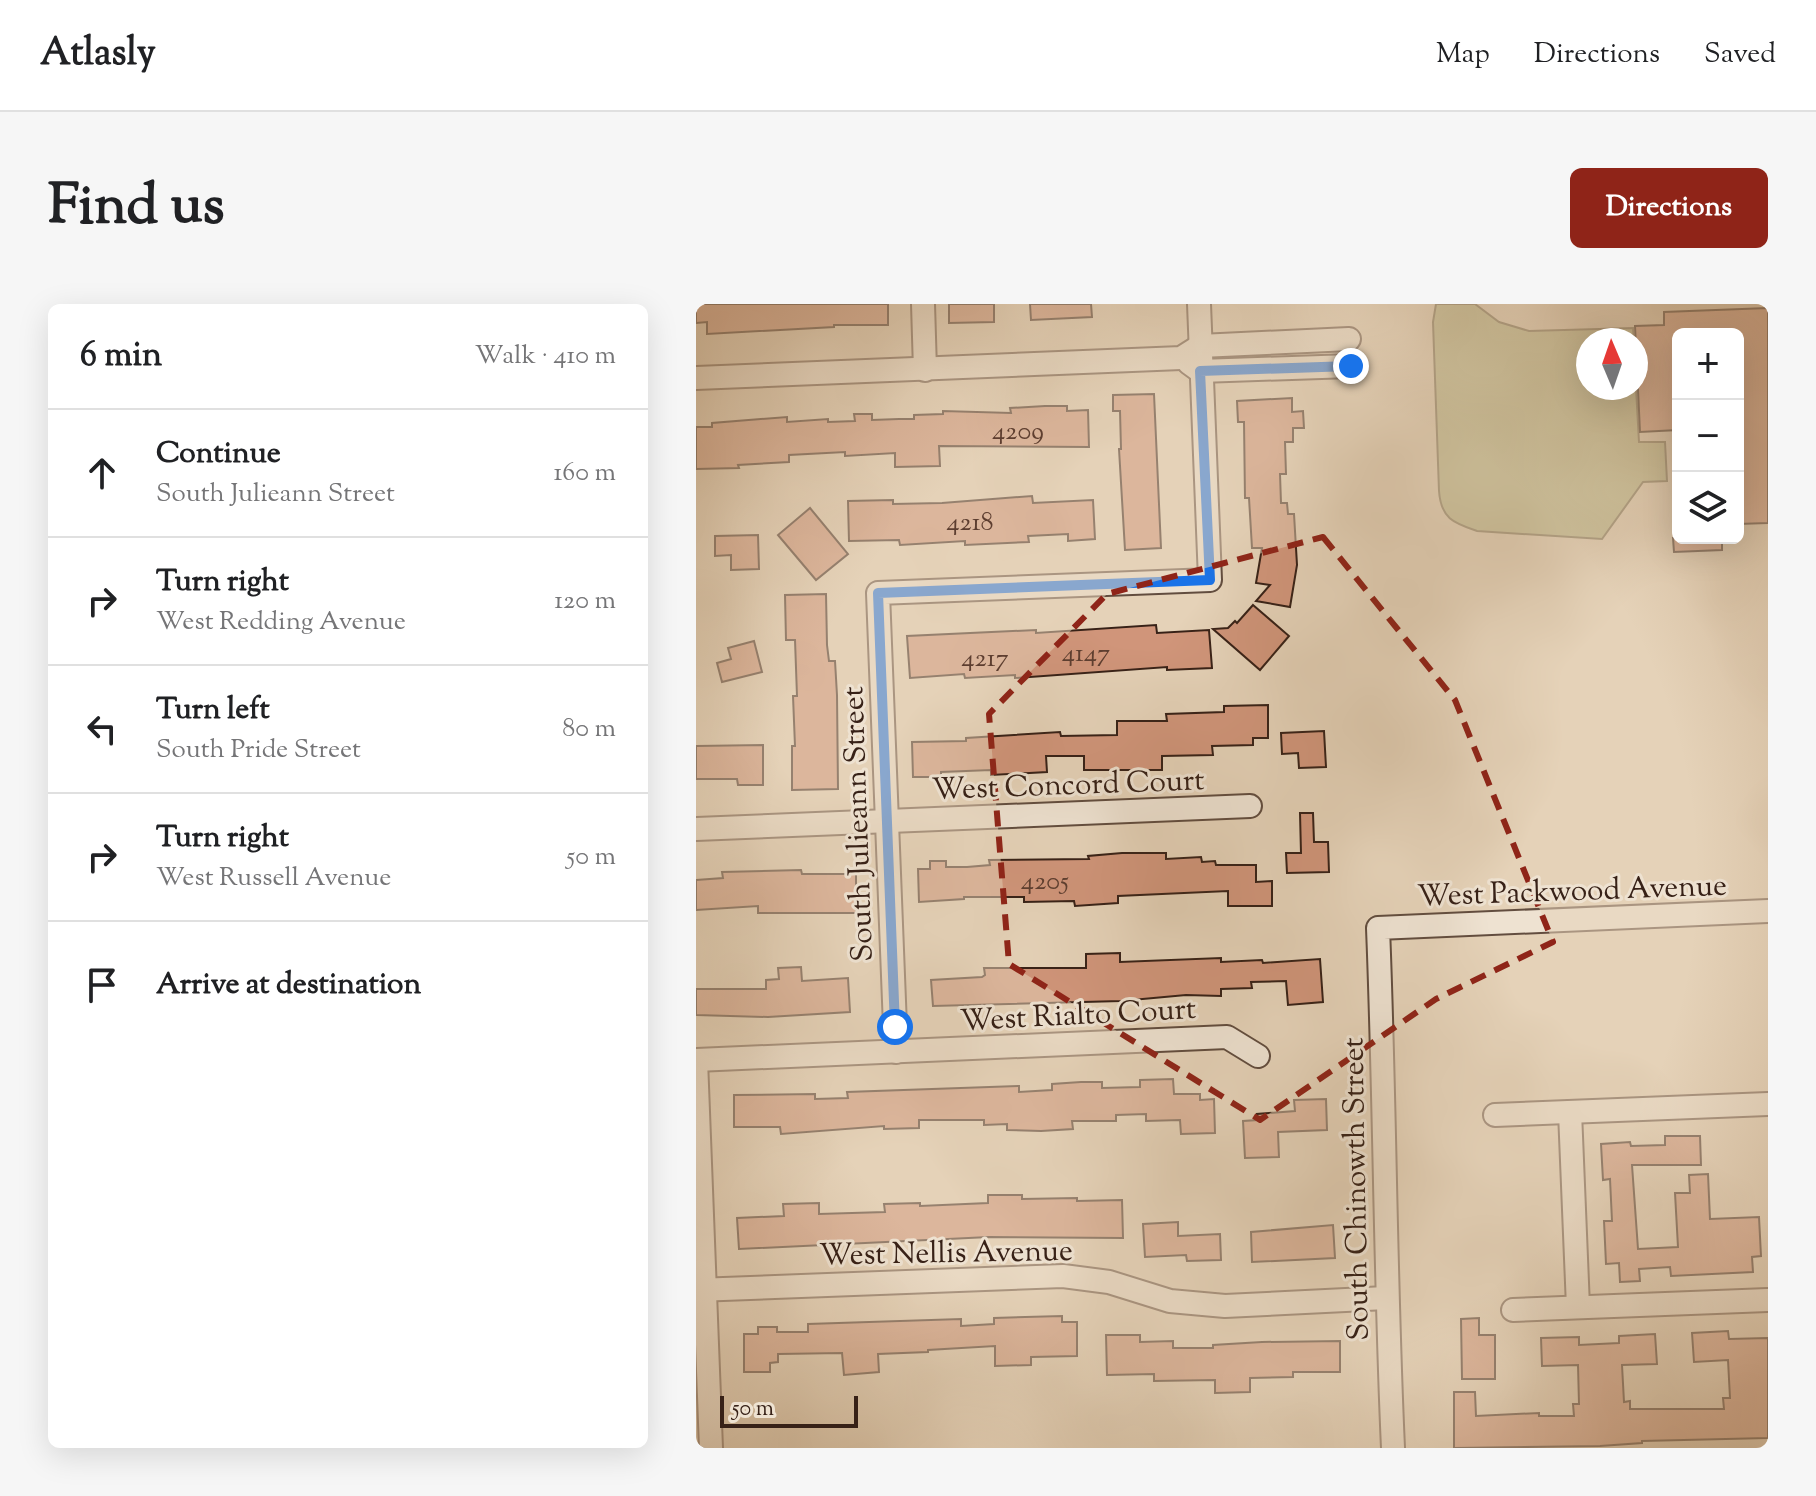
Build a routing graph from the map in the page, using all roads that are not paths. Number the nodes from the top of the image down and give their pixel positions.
1 (923, 304) edge
2 (1199, 304) edge
3 (1349, 339) dead end
4 (1195, 358) junction
5 (1351, 366) dead end
6 (925, 370) junction
7 (696, 378) edge
8 (1250, 806) dead end
9 (887, 821) junction
10 (696, 829) edge
11 (1768, 911) edge
12 (1378, 928) joint
13 (896, 1052) junction
14 (1258, 1056) dead end
15 (696, 1060) edge
16 (1768, 1104) edge
17 (1570, 1112) junction
18 (1495, 1115) dead end
19 (701, 1289) edge
20 (1386, 1298) junction
21 (1768, 1300) edge
22 (1578, 1307) junction
23 (1513, 1310) dead end
24 (711, 1448) edge
25 (1393, 1448) edge

1 - 6 street
2 - 4 street
3 - 4 street
4 - 5 street
4 - 6 street
4 - 9 street, South Julieann Street
6 - 7 street
8 - 9 street, West Concord Court
9 - 10 street, West Concord Court
9 - 13 street, South Julieann Street
11 - 12 street, West Packwood Avenue
12 - 20 street, South Chinowth Street
13 - 14 street, West Rialto Court
13 - 15 street, West Rialto Court
15 - 19 street
16 - 17 street
17 - 18 street
17 - 22 street
19 - 20 street, West Nellis Avenue
19 - 24 street
20 - 25 street, South Chinowth Street
21 - 22 street
22 - 23 street

